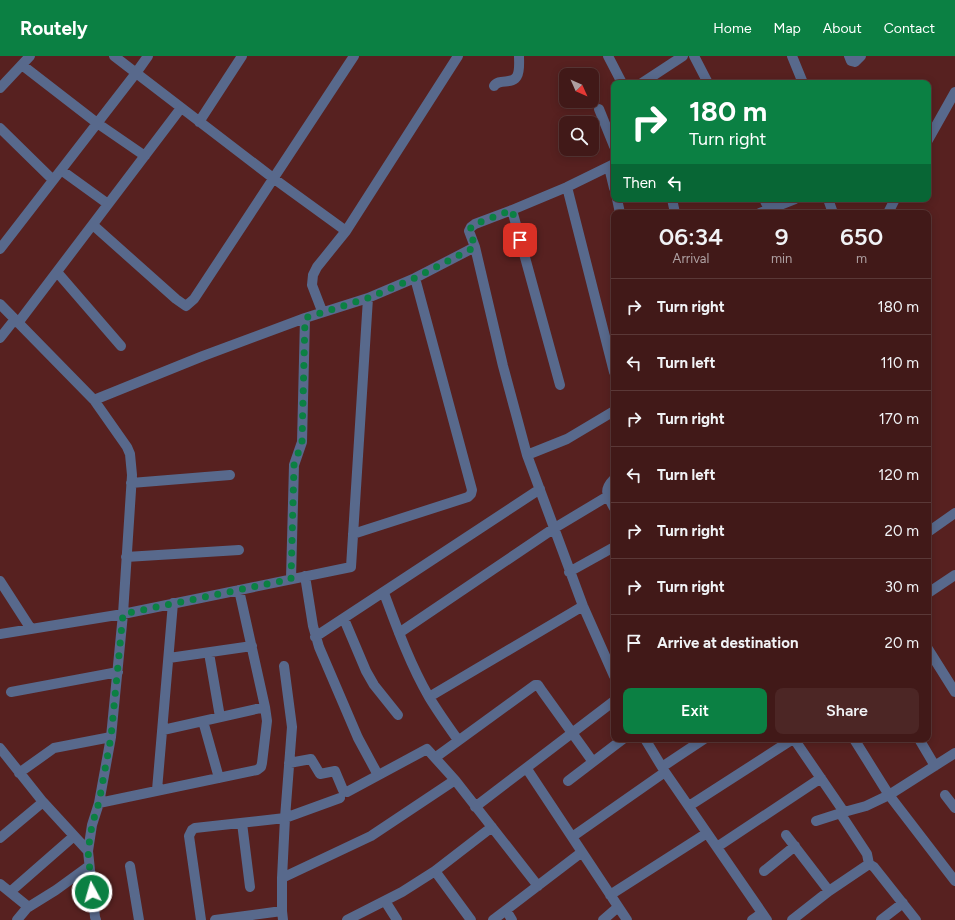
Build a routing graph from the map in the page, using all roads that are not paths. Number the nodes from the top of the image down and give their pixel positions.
1 (30, 56) edge
2 (114, 56) edge
3 (148, 56) edge
4 (242, 56) edge
5 (354, 56) edge
6 (458, 56) edge
7 (519, 56) edge
8 (608, 56) edge
9 (683, 56) edge
10 (694, 56) edge
11 (792, 56) edge
12 (848, 56) edge
13 (862, 56) edge
14 (22, 65) junction
15 (136, 73) junction
16 (620, 80) edge
17 (647, 80) edge
18 (706, 80) edge
19 (802, 80) edge
20 (494, 86) dead end
21 (0, 88) edge
22 (955, 92) edge
23 (181, 108) junction
24 (599, 109) dead end
25 (199, 122) junction
26 (97, 123) junction
27 (0, 128) edge
28 (931, 135) edge
29 (611, 139) edge
30 (145, 156) junction
31 (611, 165) edge
32 (61, 170) junction
33 (274, 178) junction
34 (53, 180) junction
35 (567, 187) junction
36 (789, 202) edge
37 (108, 204) junction
38 (512, 210) junction
39 (771, 210) edge
40 (93, 225) junction
41 (346, 231) junction
42 (475, 247) junction
43 (0, 249) edge
44 (57, 272) junction
45 (415, 278) junction
46 (368, 298) junction
47 (0, 304) edge
48 (322, 311) junction
49 (305, 318) junction
50 (17, 321) junction
51 (0, 338) edge
52 (121, 346) dead end
53 (611, 360) edge
54 (560, 386) dead end
55 (94, 400) junction
56 (611, 414) edge
57 (527, 455) junction
58 (230, 474) dead end
59 (611, 482) edge
60 (131, 483) junction
61 (540, 489) junction
62 (608, 496) junction
63 (611, 502) edge
64 (955, 514) edge
65 (553, 529) junction
66 (931, 530) edge
67 (353, 534) junction
68 (611, 549) edge
69 (239, 550) dead end
70 (126, 557) junction
71 (569, 572) junction
72 (305, 576) junction
73 (291, 579) junction
74 (954, 579) edge
75 (0, 581) edge
76 (239, 590) junction
77 (931, 591) edge
78 (384, 593) junction
79 (173, 603) junction
80 (583, 606) junction
81 (123, 614) junction
82 (344, 619) junction
83 (31, 629) junction
84 (399, 633) junction
85 (0, 634) edge
86 (315, 638) junction
87 (252, 646) junction
88 (209, 653) junction
89 (931, 654) edge
90 (169, 658) junction
91 (284, 666) dead end
92 (611, 666) edge
93 (118, 672) junction
94 (11, 692) dead end
95 (955, 692) edge
96 (429, 697) junction
97 (611, 703) edge
98 (265, 707) junction
99 (398, 715) dead end
100 (220, 717) junction
101 (203, 721) junction
102 (163, 730) junction
103 (572, 734) junction
104 (111, 737) junction
105 (458, 740) junction
106 (619, 742) edge
107 (647, 742) edge
108 (700, 742) edge
109 (789, 742) edge
110 (796, 742) edge
111 (856, 742) edge
112 (921, 742) edge
113 (0, 748) edge
114 (955, 753) edge
115 (436, 757) junction
116 (593, 762) junction
117 (290, 763) junction
118 (936, 766) junction
119 (527, 769) junction
120 (663, 770) junction
121 (19, 773) junction
122 (378, 775) junction
123 (219, 778) junction
124 (821, 778) junction
125 (455, 780) junction
126 (568, 781) dead end
127 (157, 790) junction
128 (889, 795) junction
129 (945, 796) dead end
130 (340, 798) dead end
131 (44, 802) junction
132 (99, 802) junction
133 (689, 806) junction
134 (475, 807) junction
135 (955, 808) edge
136 (842, 812) junction
137 (285, 818) junction
138 (816, 821) dead end
139 (242, 823) junction
140 (492, 828) junction
141 (707, 833) junction
142 (786, 835) dead end
143 (74, 836) junction
144 (572, 837) junction
145 (0, 838) edge
146 (717, 846) junction
147 (795, 846) junction
148 (88, 851) junction
149 (582, 852) junction
150 (869, 864) junction
151 (89, 866) junction
152 (130, 866) dead end
153 (764, 871) dead end
154 (435, 872) junction
155 (282, 878) junction
156 (955, 881) edge
157 (0, 884) edge
158 (538, 886) junction
159 (250, 887) dead end
160 (10, 892) junction
161 (829, 892) junction
162 (610, 895) junction
163 (385, 901) junction
164 (903, 903) junction
165 (618, 907) junction
166 (27, 908) junction
167 (506, 910) junction
168 (282, 916) edge
169 (765, 916) edge
170 (17, 920) edge
171 (96, 920) edge
172 (139, 920) edge
173 (201, 920) edge
174 (215, 920) edge
175 (347, 920) edge
176 (398, 920) edge
177 (471, 920) edge
178 (493, 920) edge
179 (512, 920) edge
180 (604, 920) edge
181 (627, 920) edge
182 (752, 920) edge
183 (792, 920) edge
184 (881, 920) edge
185 (916, 920) edge

1 - 14 street
2 - 15 street
3 - 15 street
4 - 25 street
5 - 33 street
6 - 41 street
7 - 20 street
8 - 16 street
9 - 17 street
10 - 18 street
11 - 19 street
12 - 13 street
14 - 21 street
14 - 26 street
15 - 23 street
15 - 26 street
22 - 28 street
23 - 25 street
23 - 30 street
24 - 29 street
25 - 33 street
26 - 30 street
26 - 32 street
27 - 34 street
30 - 37 street
31 - 35 street
32 - 34 street
32 - 37 street
33 - 40 street
33 - 41 street
34 - 43 street
35 - 38 street
35 - 53 street
36 - 39 street
37 - 40 street
38 - 42 street
38 - 54 street
40 - 44 street
41 - 48 street
42 - 45 street
42 - 57 street
44 - 50 street
44 - 52 street
45 - 46 street
45 - 67 street
46 - 48 street
46 - 67 street
47 - 50 street
48 - 49 street
49 - 55 street
49 - 73 street
50 - 51 street
50 - 55 street
55 - 60 street
56 - 57 street
57 - 61 street
58 - 60 street
59 - 62 street
60 - 70 street
61 - 65 street
61 - 78 street
62 - 63 street
62 - 65 street
64 - 66 street
65 - 71 street
65 - 84 street
67 - 72 street
68 - 71 street
69 - 70 street
70 - 81 street
71 - 80 street
72 - 73 street
72 - 86 street
73 - 76 street
74 - 77 street
75 - 83 street
76 - 79 street
76 - 87 street
78 - 82 street
78 - 84 street
79 - 81 street
79 - 90 street
80 - 92 street
80 - 96 street
81 - 83 street
81 - 93 street
82 - 86 street
82 - 99 street
83 - 85 street
84 - 96 street
86 - 122 street
87 - 88 street
87 - 98 street
88 - 90 street
88 - 100 street
89 - 95 street
90 - 102 street
91 - 117 street
93 - 94 street
93 - 104 street
96 - 105 street
97 - 103 street
98 - 100 street
98 - 123 street
100 - 101 street
101 - 102 street
101 - 123 street
102 - 127 street
103 - 105 street
103 - 116 street
103 - 119 street
104 - 121 street
104 - 132 street
105 - 115 street
106 - 116 street
107 - 120 street
108 - 120 street
109 - 133 street
110 - 124 street
111 - 128 street
112 - 118 street
113 - 121 street
114 - 118 street
115 - 122 street
115 - 125 street
116 - 126 street
117 - 122 street
117 - 137 street
118 - 128 street
119 - 134 street
119 - 144 street
120 - 133 street
120 - 144 street
121 - 131 street
123 - 127 street
124 - 136 street
124 - 146 street
125 - 134 street
125 - 155 street
127 - 132 street
128 - 136 street
128 - 156 street
129 - 135 street
130 - 137 street
131 - 143 street
131 - 145 street
132 - 148 street
133 - 141 street
134 - 140 street
136 - 138 street
136 - 150 street
137 - 139 street
137 - 155 street
139 - 159 street
139 - 173 street
140 - 154 street
140 - 158 street
141 - 146 street
141 - 162 street
142 - 147 street
143 - 148 street
143 - 160 street
144 - 149 street
146 - 169 street
147 - 153 street
147 - 161 street
148 - 151 street
149 - 158 street
149 - 162 street
150 - 161 street
150 - 164 street
151 - 166 street
151 - 171 street
152 - 172 street
154 - 163 street
154 - 177 street
155 - 168 street
157 - 160 street
158 - 167 street
160 - 166 street
161 - 183 street
162 - 165 street
163 - 175 street
163 - 176 street
164 - 184 street
164 - 185 street
165 - 180 street
165 - 181 street
166 - 170 street
167 - 178 street
167 - 179 street
168 - 174 street
169 - 182 street

